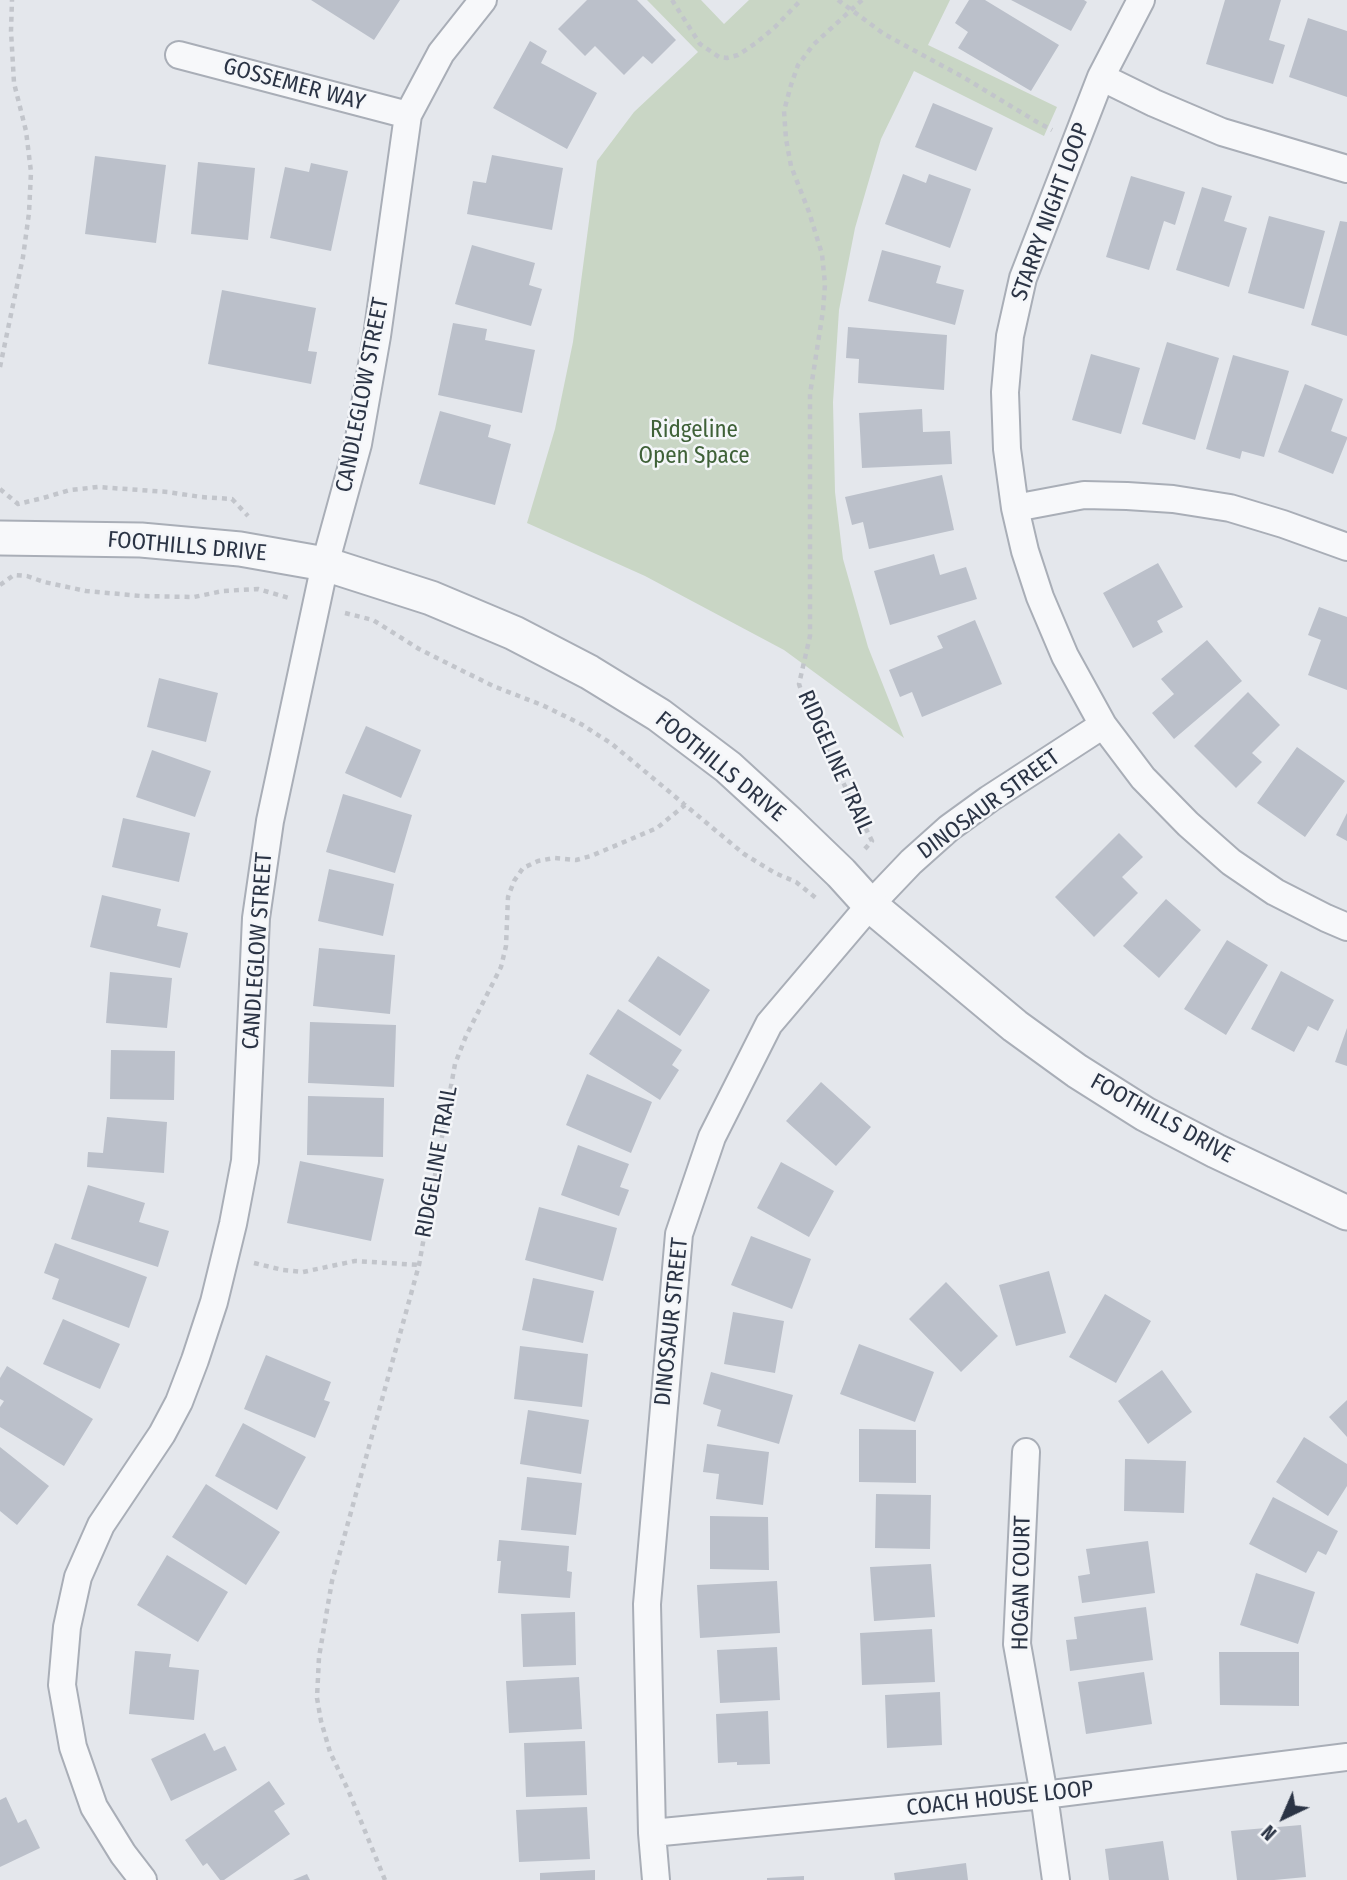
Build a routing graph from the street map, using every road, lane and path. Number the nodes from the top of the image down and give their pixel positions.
1 (12, 0) edge
2 (483, 0) edge
3 (672, 0) edge
4 (801, 0) edge
5 (838, 0) edge
6 (862, 0) edge
7 (1140, 0) edge
8 (852, 10) junction
9 (179, 55) dead end
10 (1101, 77) junction
11 (408, 115) junction
12 (1076, 141) junction
13 (1347, 169) edge
14 (0, 367) edge
15 (0, 489) edge
16 (1015, 508) junction
17 (257, 519) dead end
18 (0, 538) edge
19 (1347, 547) edge
20 (325, 564) junction
21 (0, 585) edge
22 (316, 606) junction
23 (1103, 725) junction
24 (685, 805) junction
25 (841, 873) junction
26 (870, 905) junction
27 (1347, 927) edge
28 (1347, 1213) edge
29 (223, 1261) junction
30 (419, 1265) junction
31 (1026, 1452) dead end
32 (1347, 1757) edge
33 (1044, 1796) junction
34 (652, 1833) junction
35 (144, 1880) edge
36 (385, 1880) edge
37 (656, 1880) edge
38 (1056, 1880) edge

1 - 14 path
2 - 11 street, CANDLEGLOW STREET
3 - 4 path
5 - 8 path
6 - 8 path, RIDGELINE TRAIL
7 - 10 street, STARRY NIGHT LOOP
8 - 12 path
8 - 25 path, RIDGELINE TRAIL
9 - 11 street, GOSSEMER WAY
10 - 12 street, STARRY NIGHT LOOP
10 - 13 street
11 - 20 street, CANDLEGLOW STREET
12 - 16 street, STARRY NIGHT LOOP
15 - 17 path
16 - 19 street
16 - 23 street, STARRY NIGHT LOOP
18 - 20 street, FOOTHILLS DRIVE
20 - 22 street, CANDLEGLOW STREET
20 - 25 street, FOOTHILLS DRIVE
21 - 22 path
22 - 24 path
22 - 29 street, CANDLEGLOW STREET
23 - 26 street, DINOSAUR STREET
23 - 27 street, STARRY NIGHT LOOP
24 - 25 path, RIDGELINE TRAIL
24 - 30 path, RIDGELINE TRAIL
25 - 26 street, FOOTHILLS DRIVE
26 - 28 street, FOOTHILLS DRIVE
26 - 34 street, DINOSAUR STREET
29 - 30 path
29 - 35 street, CANDLEGLOW STREET
30 - 36 path, RIDGELINE TRAIL
31 - 33 street, HOGAN COURT
32 - 33 street, COACH HOUSE LOOP
33 - 34 street, COACH HOUSE LOOP
33 - 38 street, HOGAN COURT
34 - 37 street, DINOSAUR STREET

